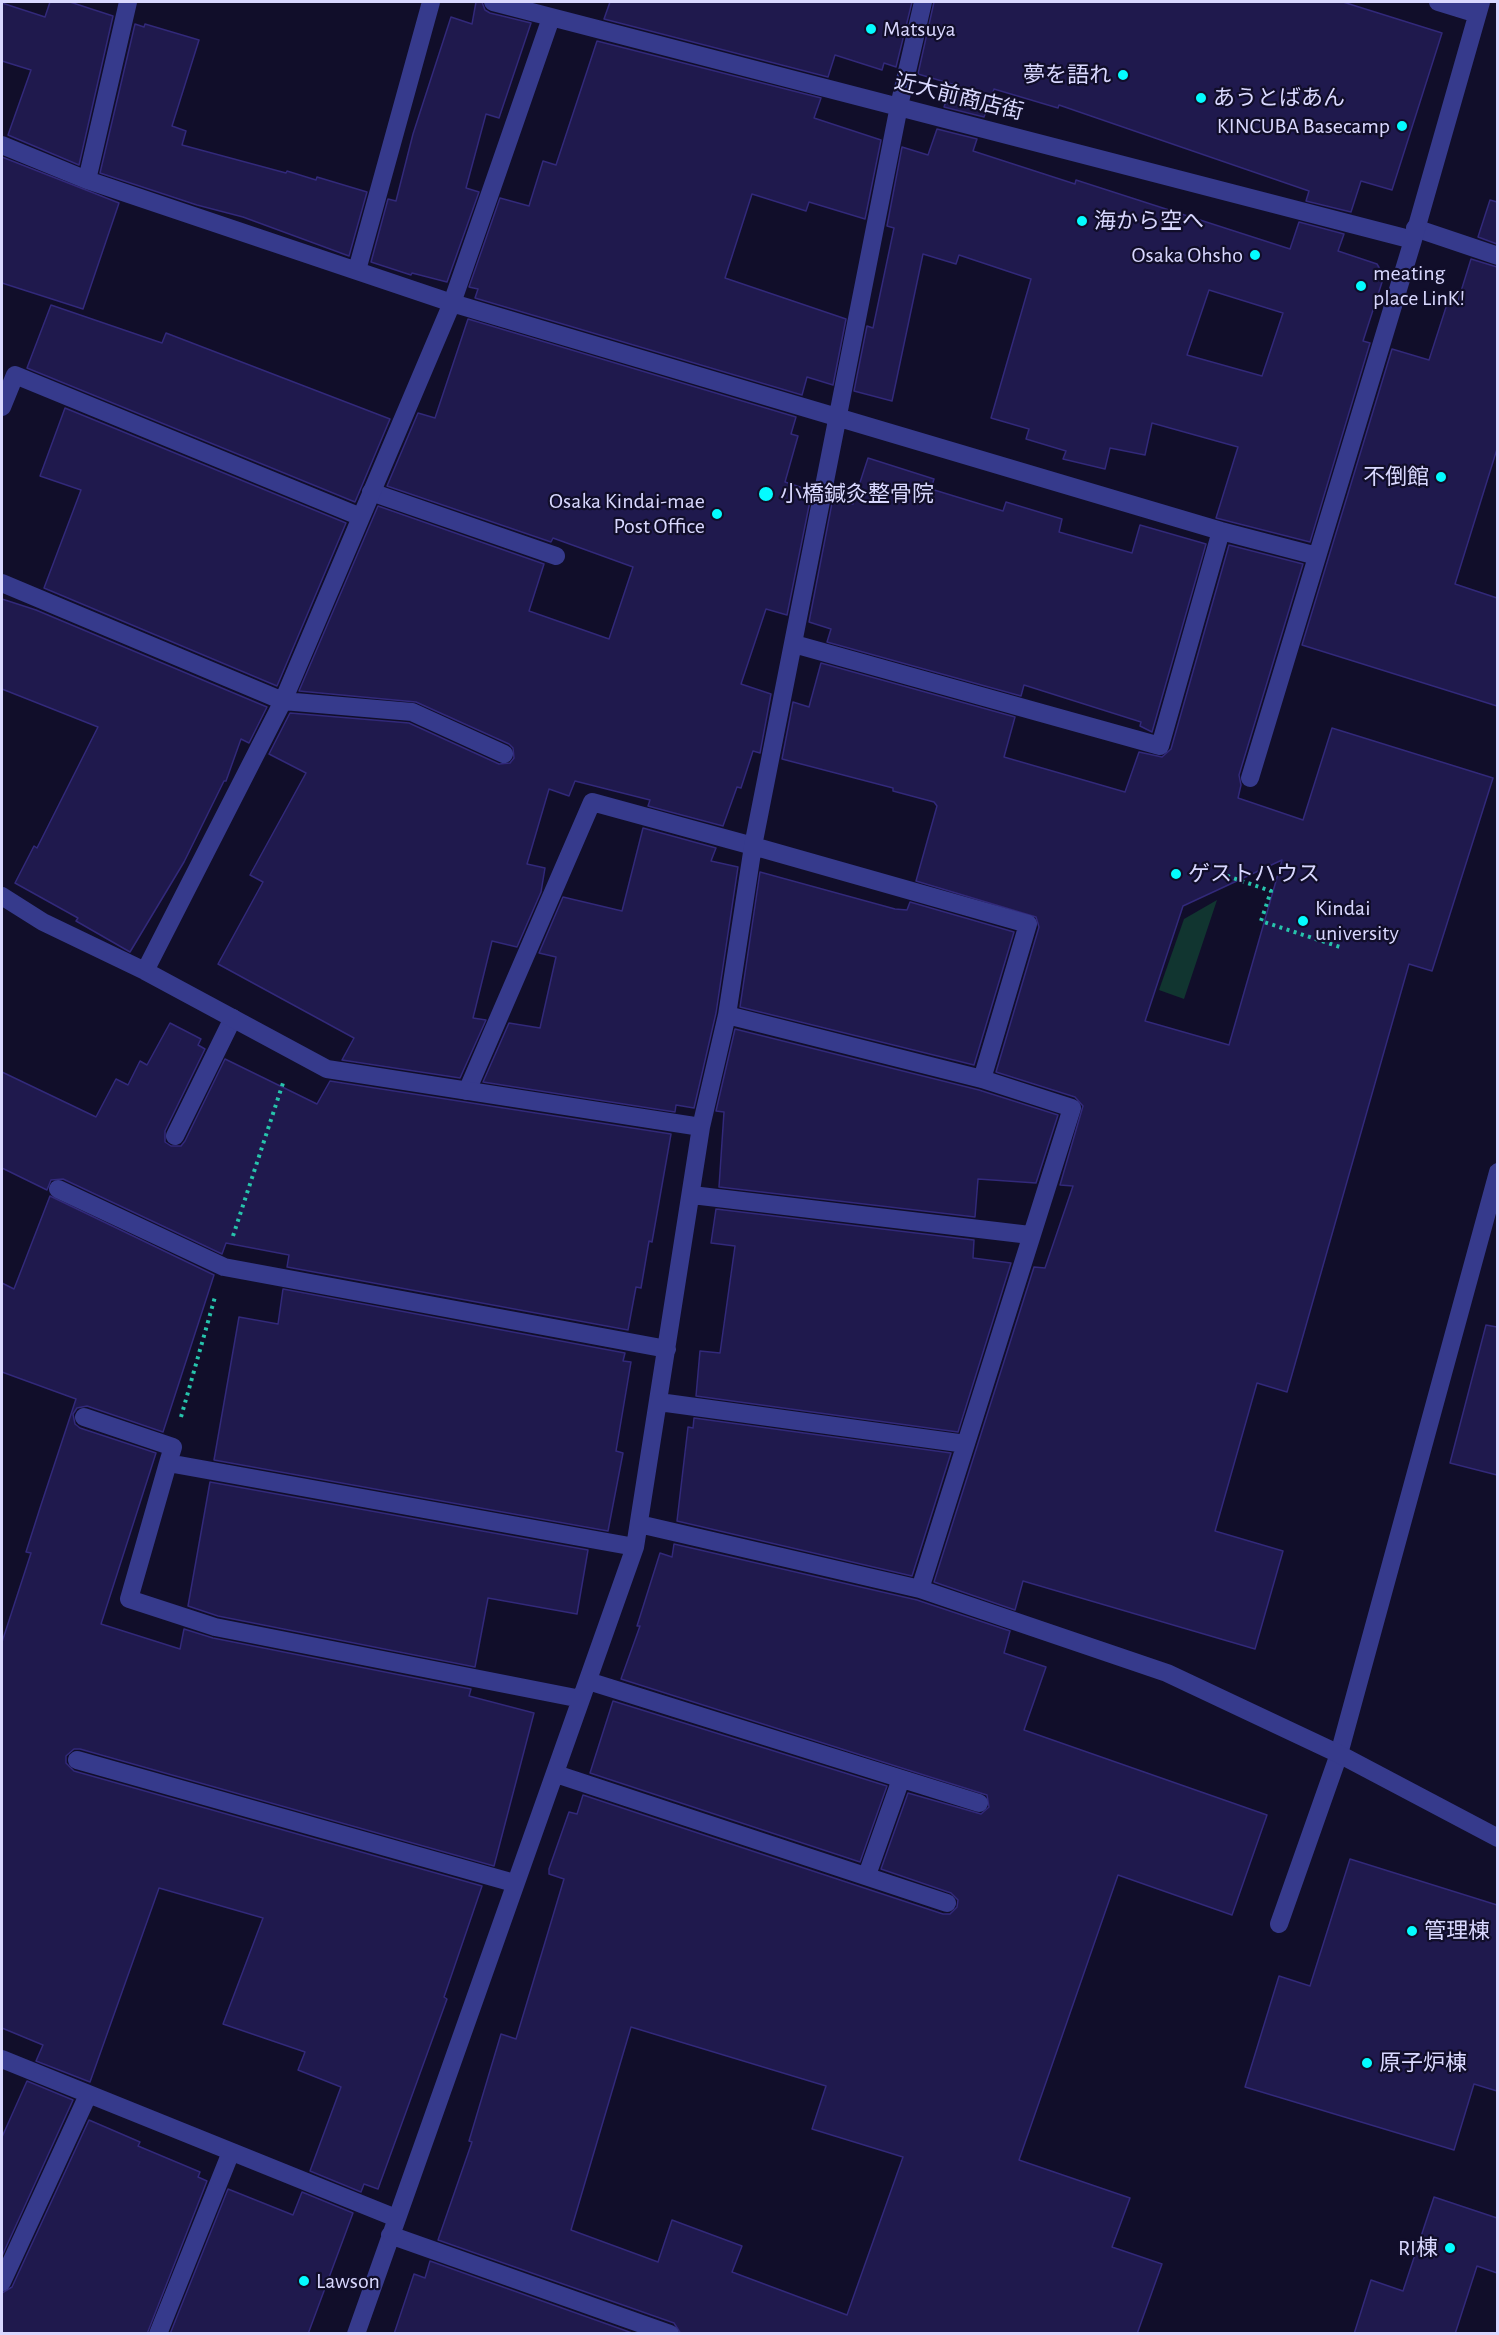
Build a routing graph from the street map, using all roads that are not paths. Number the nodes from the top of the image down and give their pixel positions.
1 (128, 2) edge
2 (431, 2) edge
3 (493, 2) edge
4 (923, 2) edge
5 (1438, 2) edge
6 (1479, 8) edge
7 (551, 18) junction
8 (899, 106) junction
9 (2, 145) edge
10 (87, 180) junction
11 (1414, 234) junction
12 (1497, 256) edge
13 (357, 270) junction
14 (452, 303) junction
15 (2, 407) edge
16 (838, 418) junction
17 (371, 492) junction
18 (361, 517) junction
19 (1221, 531) junction
20 (556, 556) dead end
21 (1317, 556) junction
22 (2, 583) edge
23 (794, 644) junction
24 (283, 701) junction
25 (504, 754) dead end
26 (1250, 778) dead end
27 (753, 846) junction
28 (2, 896) edge
29 (145, 971) junction
30 (727, 1015) junction
31 (233, 1018) junction
32 (982, 1079) junction
33 (467, 1092) junction
34 (701, 1127) junction
35 (175, 1136) dead end
36 (1497, 1172) edge
37 (58, 1189) dead end
38 (692, 1195) junction
39 (1030, 1235) junction
40 (667, 1349) junction
41 (659, 1402) junction
42 (84, 1417) dead end
43 (966, 1444) junction
44 (168, 1463) junction
45 (639, 1524) junction
46 (635, 1547) junction
47 (920, 1589) junction
48 (588, 1681) junction
49 (581, 1699) junction
50 (1339, 1754) junction
51 (77, 1760) dead end
52 (556, 1774) junction
53 (901, 1779) junction
54 (980, 1803) dead end
55 (1497, 1838) edge
56 (867, 1875) junction
57 (514, 1883) junction
58 (947, 1903) dead end
59 (1279, 1924) dead end
60 (2, 2059) edge
61 (88, 2095) junction
62 (231, 2152) junction
63 (393, 2226) junction
64 (2, 2282) edge
65 (158, 2334) edge
66 (356, 2334) edge
67 (670, 2334) edge

1 - 10 street
2 - 13 street
3 - 7 street, 近大前商店街
4 - 8 street
5 - 6 street
6 - 11 street
7 - 8 street, 近大前商店街
7 - 14 street
8 - 11 street, 近大前商店街
8 - 16 street
9 - 10 street
10 - 13 street
11 - 12 street, 近大前商店街
11 - 21 street
13 - 14 street
14 - 16 street
14 - 17 street
15 - 18 street
16 - 19 street
16 - 23 street
17 - 18 street
17 - 20 street
18 - 24 street
19 - 21 street
19 - 23 street
21 - 26 street
22 - 24 street
23 - 27 street
24 - 25 street
24 - 29 street
27 - 30 street
27 - 32 street
27 - 33 street
28 - 29 street
29 - 31 street
30 - 32 street
30 - 34 street
31 - 33 street
31 - 35 street
32 - 39 street
33 - 34 street
34 - 38 street
36 - 50 street
37 - 40 street
38 - 39 street
38 - 40 street
39 - 43 street
40 - 41 street
41 - 43 street
41 - 45 street
42 - 44 street
43 - 47 street
44 - 46 street
44 - 49 street
45 - 46 street
45 - 47 street
46 - 48 street
47 - 50 street
48 - 49 street
48 - 53 street
49 - 52 street
50 - 55 street
50 - 59 street
51 - 57 street
52 - 56 street
52 - 57 street
53 - 54 street
53 - 56 street
56 - 58 street
57 - 63 street
60 - 61 street
61 - 62 street
61 - 64 street
62 - 63 street
62 - 65 street
63 - 66 street
63 - 67 street

